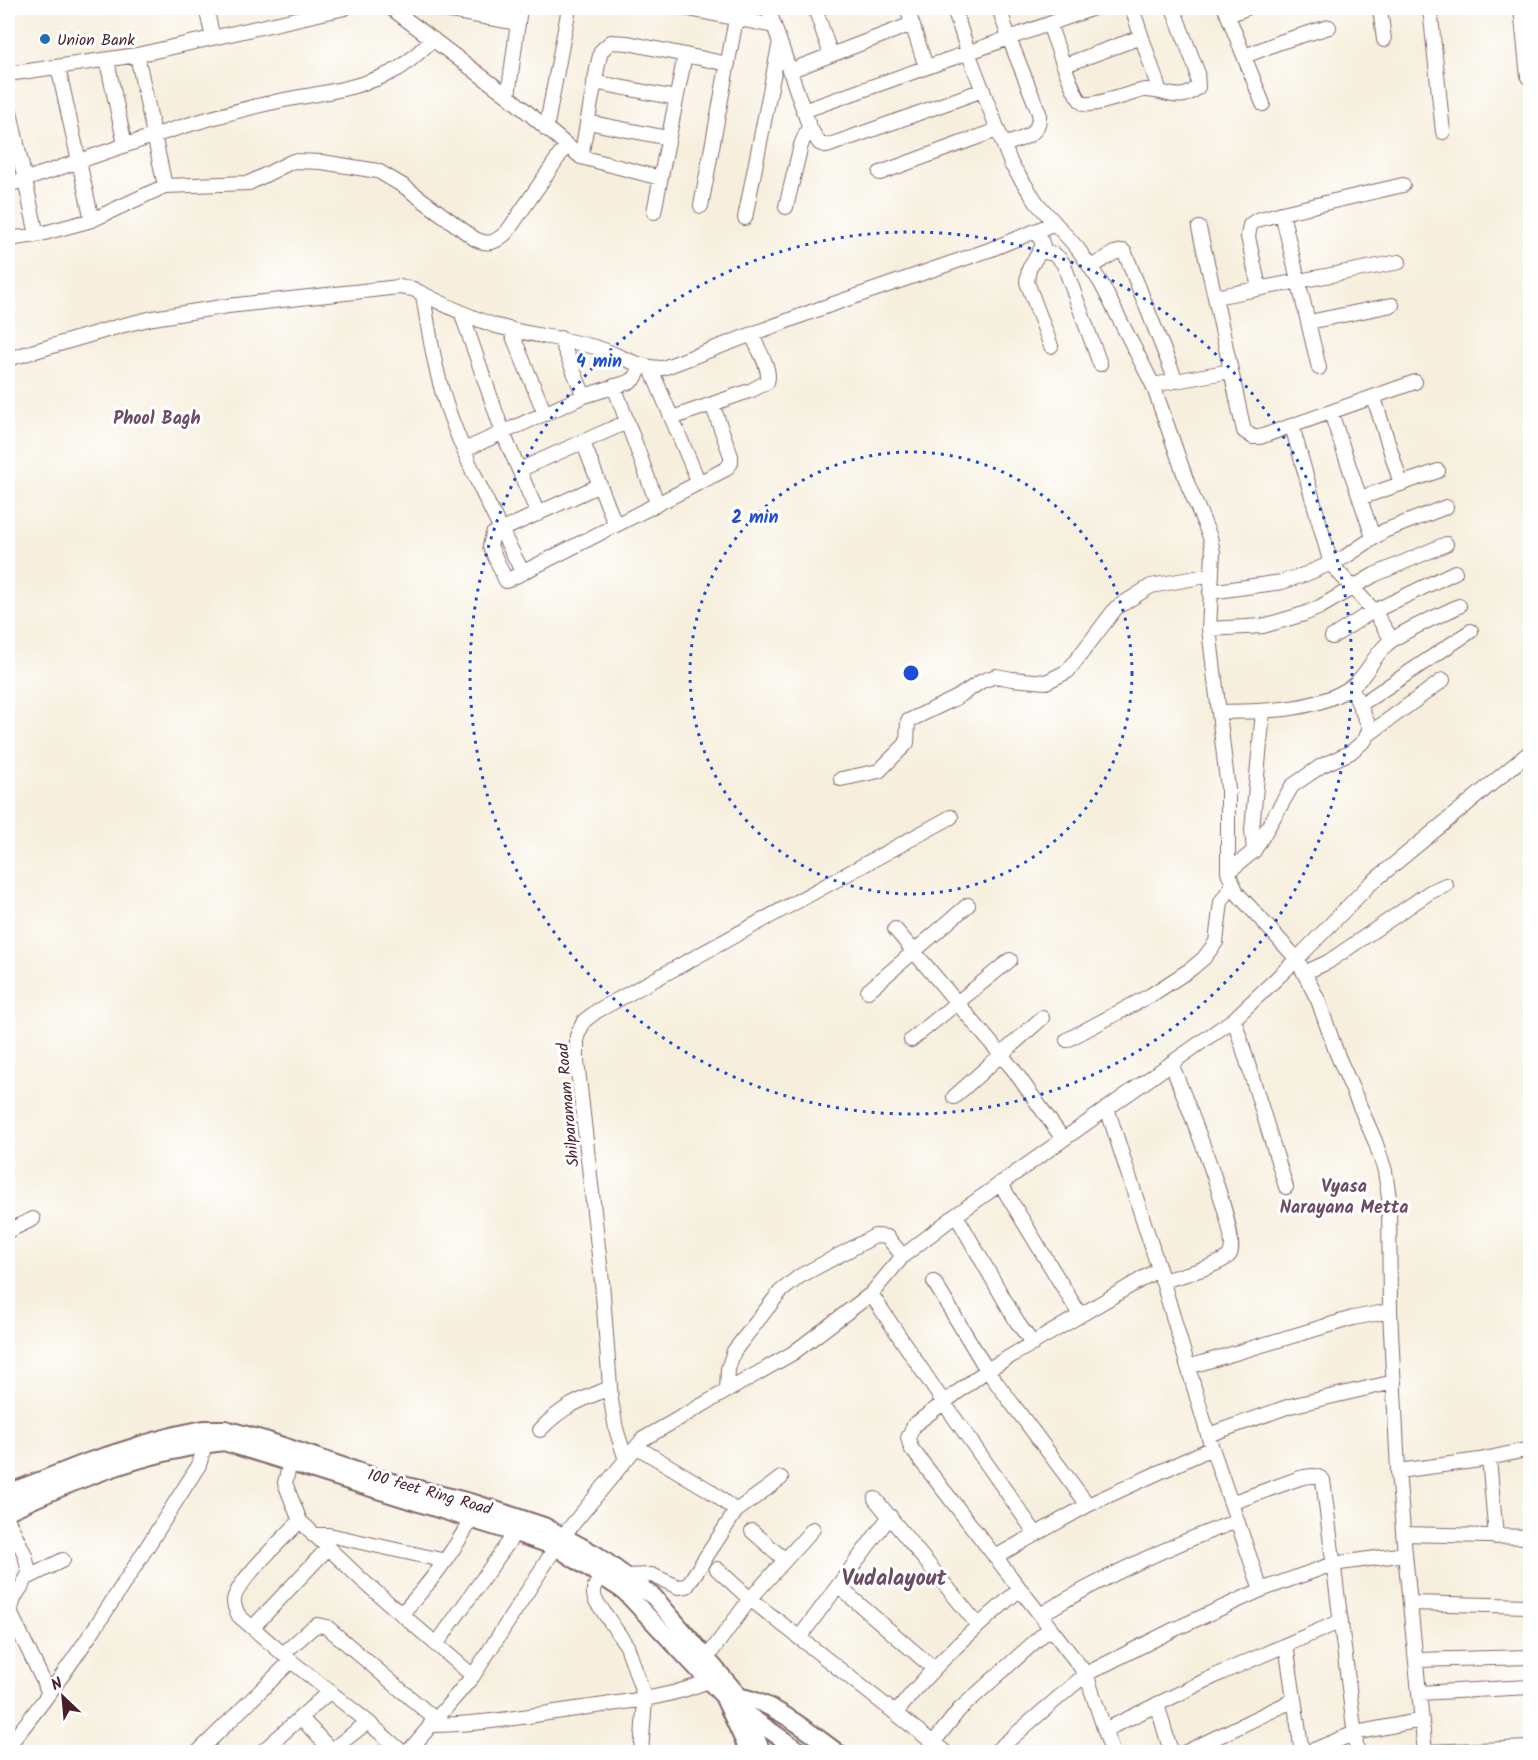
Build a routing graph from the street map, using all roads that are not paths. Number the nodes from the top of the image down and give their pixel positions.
1 (206, 8) edge
2 (345, 8) edge
3 (391, 8) edge
4 (434, 8) edge
5 (520, 8) edge
6 (569, 8) edge
7 (689, 8) edge
8 (768, 8) edge
9 (815, 8) edge
10 (907, 8) edge
11 (954, 8) edge
12 (999, 8) edge
13 (1094, 8) edge
14 (1132, 8) edge
15 (1173, 8) edge
16 (1247, 8) edge
17 (1380, 8) edge
18 (1430, 8) edge
19 (1521, 8) edge
20 (1227, 11) edge
21 (1064, 13) edge
22 (736, 19) junction
23 (518, 23) junction
24 (912, 24) junction
25 (1049, 24) junction
26 (774, 26) junction
27 (1329, 27) dead end
28 (1142, 37) junction
29 (213, 38) junction
30 (1009, 38) junction
31 (433, 39) junction
32 (1384, 40) dead end
33 (779, 44) junction
34 (968, 52) junction
35 (137, 55) junction
36 (685, 55) junction
37 (831, 55) junction
38 (1245, 56) junction
39 (107, 61) junction
40 (728, 64) junction
41 (1065, 65) junction
42 (58, 67) junction
43 (926, 67) junction
44 (789, 71) junction
45 (8, 74) edge
46 (1528, 77) dead end
47 (594, 82) junction
48 (983, 90) junction
49 (1160, 92) junction
50 (508, 96) junction
51 (676, 98) junction
52 (8, 103) edge
53 (1263, 104) dead end
54 (803, 111) junction
55 (587, 122) junction
56 (809, 126) junction
57 (546, 129) junction
58 (997, 130) junction
59 (1443, 132) dead end
60 (154, 135) junction
61 (668, 138) junction
62 (125, 145) junction
63 (1004, 145) junction
64 (566, 146) junction
65 (581, 157) junction
66 (79, 161) junction
67 (880, 173) dead end
68 (660, 178) junction
69 (24, 180) junction
70 (8, 185) edge
71 (1403, 185) dead end
72 (165, 186) junction
73 (701, 206) dead end
74 (786, 207) dead end
75 (654, 212) dead end
76 (1282, 213) junction
77 (745, 218) dead end
78 (92, 220) junction
79 (1055, 223) junction
80 (1199, 228) dead end
81 (1038, 231) junction
82 (37, 235) junction
83 (8, 239) edge
84 (1041, 252) junction
85 (1399, 262) dead end
86 (1091, 267) junction
87 (1299, 281) junction
88 (1259, 288) junction
89 (423, 295) junction
90 (1215, 297) junction
91 (1392, 305) dead end
92 (461, 312) junction
93 (1309, 322) junction
94 (510, 329) junction
95 (752, 335) junction
96 (560, 338) junction
97 (1051, 346) dead end
98 (8, 359) edge
99 (1100, 364) dead end
100 (646, 367) junction
101 (1319, 368) dead end
102 (1231, 371) junction
103 (1176, 381) junction
104 (1415, 382) dead end
105 (1153, 385) junction
106 (614, 386) junction
107 (584, 396) junction
108 (1374, 398) junction
109 (712, 404) junction
110 (1331, 413) junction
111 (545, 414) junction
112 (672, 418) junction
113 (627, 422) junction
114 (1292, 426) junction
115 (504, 434) junction
116 (583, 441) junction
117 (464, 450) junction
118 (519, 470) junction
119 (1438, 471) dead end
120 (699, 483) junction
121 (1401, 484) junction
122 (600, 485) junction
123 (1360, 498) junction
124 (657, 503) junction
125 (1446, 507) dead end
126 (538, 514) junction
127 (615, 524) junction
128 (501, 530) junction
129 (1373, 537) junction
130 (1446, 544) dead end
131 (1332, 564) junction
132 (1455, 572) dead end
133 (1212, 575) junction
134 (1352, 588) junction
135 (1210, 592) junction
136 (1459, 606) dead end
137 (1374, 611) junction
138 (1209, 629) junction
139 (1471, 631) dead end
140 (1332, 637) dead end
141 (1392, 640) junction
142 (1443, 680) dead end
143 (1351, 687) junction
144 (1360, 705) junction
145 (1263, 711) junction
146 (1220, 712) junction
147 (1369, 734) junction
148 (1530, 752) edge
149 (841, 779) dead end
150 (951, 818) dead end
151 (1254, 851) junction
152 (1230, 879) junction
153 (1446, 885) dead end
154 (968, 905) dead end
155 (895, 928) dead end
156 (915, 951) junction
157 (1297, 959) junction
158 (1010, 960) dead end
159 (1304, 973) junction
160 (868, 992) dead end
161 (959, 1003) junction
162 (1042, 1018) dead end
163 (1234, 1019) junction
164 (911, 1040) dead end
165 (1067, 1040) dead end
166 (1002, 1055) junction
167 (1171, 1063) junction
168 (954, 1097) dead end
169 (1107, 1108) junction
170 (1063, 1139) junction
171 (1000, 1184) junction
172 (1286, 1187) dead end
173 (956, 1215) junction
174 (33, 1219) dead end
175 (8, 1231) edge
176 (903, 1256) junction
177 (1161, 1275) junction
178 (934, 1282) dead end
179 (871, 1294) junction
180 (1390, 1311) junction
181 (1080, 1315) junction
182 (1033, 1344) junction
183 (1188, 1367) junction
184 (987, 1370) junction
185 (1394, 1382) junction
186 (610, 1388) junction
187 (727, 1391) junction
188 (944, 1403) junction
189 (540, 1430) dead end
190 (1210, 1442) junction
191 (206, 1444) junction
192 (637, 1447) junction
193 (1530, 1449) edge
194 (1490, 1458) junction
195 (626, 1460) junction
196 (290, 1463) junction
197 (1398, 1471) junction
198 (781, 1479) dead end
199 (8, 1493) edge
200 (876, 1499) dead end
201 (1231, 1503) junction
202 (1088, 1505) junction
203 (8, 1511) edge
204 (736, 1511) junction
205 (890, 1516) junction
206 (8, 1520) edge
207 (471, 1520) junction
208 (300, 1521) junction
209 (1237, 1521) junction
210 (813, 1529) dead end
211 (752, 1531) dead end
212 (516, 1533) junction
213 (1036, 1533) junction
214 (1403, 1534) junction
215 (314, 1535) junction
216 (1496, 1537) junction
217 (1530, 1537) edge
218 (560, 1542) junction
219 (328, 1548) junction
220 (1405, 1554) junction
221 (995, 1557) junction
222 (63, 1560) dead end
223 (785, 1560) junction
224 (446, 1561) junction
225 (1333, 1564) junction
226 (717, 1569) dead end
227 (602, 1576) junction
228 (626, 1576) junction
229 (27, 1578) junction
230 (838, 1586) junction
231 (1020, 1589) junction
232 (1261, 1590) junction
233 (750, 1599) junction
234 (1410, 1604) junction
235 (1530, 1606) edge
236 (401, 1614) junction
237 (1040, 1615) junction
238 (1341, 1621) junction
239 (978, 1625) junction
240 (253, 1627) junction
241 (1050, 1628) junction
242 (799, 1638) junction
243 (436, 1645) junction
244 (1286, 1645) junction
245 (287, 1657) junction
246 (1530, 1657) edge
247 (706, 1659) junction
248 (1416, 1660) junction
249 (933, 1668) junction
250 (1086, 1674) junction
251 (473, 1676) junction
252 (710, 1680) junction
253 (1530, 1687) edge
254 (330, 1691) junction
255 (1419, 1692) junction
256 (49, 1693) junction
257 (731, 1696) junction
258 (645, 1699) junction
259 (1294, 1700) junction
260 (1157, 1704) junction
261 (896, 1713) junction
262 (740, 1714) junction
263 (301, 1718) junction
264 (1422, 1720) junction
265 (368, 1722) junction
266 (433, 1722) junction
267 (1105, 1730) junction
268 (1355, 1733) junction
269 (933, 1743) junction
270 (8, 1746) edge
271 (1530, 1748) edge
272 (271, 1749) edge
273 (1513, 1750) edge
274 (330, 1751) edge
275 (198, 1752) edge
276 (402, 1752) edge
277 (408, 1752) edge
278 (641, 1752) edge
279 (749, 1752) edge
280 (762, 1752) edge
281 (801, 1752) edge
282 (837, 1752) edge
283 (945, 1752) edge
284 (995, 1752) edge
285 (1112, 1752) edge
286 (1171, 1752) edge
287 (1186, 1752) edge
288 (1302, 1752) edge
289 (1309, 1752) edge
290 (1357, 1752) edge
291 (1425, 1752) edge

1 - 29 street
2 - 29 street
3 - 31 street
4 - 23 street
5 - 23 street
6 - 57 street
7 - 22 street
8 - 26 street
9 - 37 street
10 - 24 street
11 - 34 street
12 - 30 street
13 - 21 street
14 - 28 street
15 - 49 street
16 - 20 street
17 - 32 street
18 - 59 street
19 - 46 street
20 - 38 street
21 - 25 street
22 - 26 street
22 - 40 street
23 - 50 street
24 - 37 street
24 - 43 street
25 - 30 street
25 - 41 street
26 - 33 street
27 - 38 street
28 - 41 street
28 - 49 street
29 - 35 street
30 - 34 street
30 - 63 street
31 - 50 street
31 - 60 street
33 - 44 street
33 - 77 street
34 - 43 street
34 - 48 street
35 - 39 street
35 - 60 street
36 - 40 street
36 - 47 street
36 - 51 street
37 - 44 street
38 - 53 street
39 - 42 street
39 - 62 street
40 - 73 street
41 - 49 street
42 - 45 street
42 - 66 street
43 - 54 street
44 - 54 street
47 - 51 street
47 - 55 street
48 - 56 street
48 - 58 street
50 - 57 street
51 - 61 street
52 - 69 street
54 - 56 street
55 - 61 street
55 - 65 street
56 - 74 street
57 - 64 street
58 - 63 street
58 - 67 street
60 - 62 street
60 - 72 street
61 - 68 street
62 - 66 street
63 - 79 street
64 - 65 street
64 - 72 street
65 - 68 street
66 - 69 street
66 - 78 street
68 - 75 street
69 - 70 street
69 - 82 street
71 - 76 street
72 - 78 street
76 - 87 street
76 - 88 street
78 - 82 street
79 - 81 street
79 - 86 street
80 - 90 street
81 - 84 street
81 - 95 street
82 - 83 street
84 - 97 street
84 - 99 street
85 - 87 street
86 - 103 street
86 - 105 street
87 - 88 street
87 - 93 street
88 - 90 street
89 - 92 street
89 - 98 street
89 - 117 street
90 - 102 street
91 - 93 street
92 - 94 street
92 - 115 street
93 - 101 street
94 - 96 street
94 - 111 street
95 - 100 street
95 - 109 street
96 - 100 street
96 - 107 street
100 - 106 street
100 - 112 street
102 - 103 street
102 - 114 street
103 - 105 street
104 - 108 street
105 - 133 street
106 - 107 street
106 - 113 street
107 - 111 street
108 - 110 street
108 - 121 street
109 - 112 street
109 - 120 street
110 - 114 street
110 - 123 street
111 - 115 street
112 - 120 street
113 - 116 street
113 - 124 street
114 - 131 street
115 - 117 street
115 - 118 street
116 - 118 street
116 - 122 street
117 - 128 street
118 - 126 street
119 - 121 street
120 - 124 street
121 - 123 street
122 - 126 street
122 - 127 street
123 - 129 street
124 - 127 street
125 - 129 street
126 - 128 street
127 - 128 street
129 - 131 street
130 - 134 street
131 - 134 street
131 - 135 street
132 - 137 street
133 - 135 street
133 - 149 street
134 - 137 street
134 - 138 street
135 - 138 street
136 - 141 street
137 - 140 street
137 - 141 street
138 - 146 street
139 - 144 street
141 - 143 street
142 - 147 street
143 - 144 street
143 - 145 street
144 - 147 street
145 - 146 street
145 - 151 street
146 - 152 street
147 - 151 street
148 - 157 street
150 - 186 street, Shilparamam Road
151 - 152 street
152 - 157 street
152 - 165 street
153 - 159 street
154 - 156 street
155 - 156 street
156 - 160 street
156 - 161 street
157 - 159 street
157 - 163 street
158 - 161 street
159 - 180 street
161 - 164 street
161 - 166 street
162 - 166 street
163 - 167 street
163 - 172 street
166 - 168 street
166 - 170 street
167 - 169 street
167 - 177 street
169 - 170 street
169 - 177 street
170 - 171 street
171 - 173 street
171 - 181 street
173 - 176 street
173 - 182 street
174 - 175 street
176 - 179 street
176 - 187 street
177 - 181 street
177 - 183 street
178 - 184 street
179 - 187 street
179 - 188 street
180 - 183 street
180 - 185 street
181 - 182 street
182 - 184 street
183 - 190 street
184 - 188 street
184 - 202 street
185 - 190 street
185 - 197 street
186 - 189 street
186 - 195 street, Shilparamam Road
187 - 192 street
188 - 213 street
188 - 221 street
190 - 201 street
190 - 202 street
191 - 196 main road, 100 feet Ring Road
191 - 203 main road, 100 feet Ring Road
191 - 256 street
192 - 195 street
192 - 204 street
193 - 194 street
194 - 197 street
194 - 216 street
195 - 218 street
196 - 207 main road, 100 feet Ring Road
196 - 208 street
197 - 214 street
198 - 204 street
199 - 218 main road, 100 feet Ring Road
200 - 205 street
201 - 209 street
201 - 225 street
202 - 213 street
204 - 228 street
205 - 230 street
205 - 239 street
206 - 229 street
207 - 212 main road, 100 feet Ring Road
207 - 224 street
208 - 215 street
208 - 240 street
209 - 232 street
209 - 237 street
210 - 223 street
211 - 223 street
212 - 218 main road, 100 feet Ring Road
212 - 243 street
213 - 221 street
214 - 216 street
214 - 220 street
215 - 219 street
215 - 224 street
216 - 217 street
218 - 227 main road, 100 feet Ring Road
218 - 228 main road, 100 feet Ring Road
218 - 251 street
219 - 236 street
219 - 240 street
220 - 225 street
220 - 234 street
221 - 231 street
222 - 229 street
223 - 233 street
224 - 236 street
225 - 232 street
225 - 238 street
226 - 233 street
227 - 252 main road, 100 feet Ring Road
227 - 258 street
228 - 247 main road, 100 feet Ring Road
229 - 256 street
230 - 242 street
230 - 249 street
231 - 237 street
231 - 239 street
232 - 250 street
233 - 242 street
233 - 247 street
234 - 235 street
234 - 248 street
236 - 243 street
237 - 241 street
238 - 244 street
238 - 268 street
239 - 249 street
240 - 245 street
241 - 250 street
241 - 269 street
242 - 261 street
243 - 251 street
244 - 259 street
244 - 260 street
245 - 254 street
245 - 266 street
245 - 275 street
246 - 248 street
247 - 257 main road, 100 feet Ring Road
248 - 255 street
249 - 261 street
250 - 267 street
250 - 284 street
251 - 266 street
252 - 257 main road, 100 feet Ring Road
252 - 258 street
253 - 255 street
254 - 263 street
254 - 265 street
255 - 264 street
256 - 270 street
257 - 262 main road, 100 feet Ring Road
257 - 282 main road
258 - 266 street
258 - 278 street
259 - 287 street
259 - 288 street
260 - 267 street
260 - 286 street
261 - 269 street
262 - 279 main road, 100 feet Ring Road
262 - 280 main road, 100 feet Ring Road
262 - 281 main road
263 - 272 street
263 - 274 street
264 - 268 street
264 - 291 street
265 - 274 street
265 - 276 street
266 - 277 street
267 - 285 street
268 - 289 street
268 - 290 street
269 - 283 street
271 - 273 street
273 - 291 street

